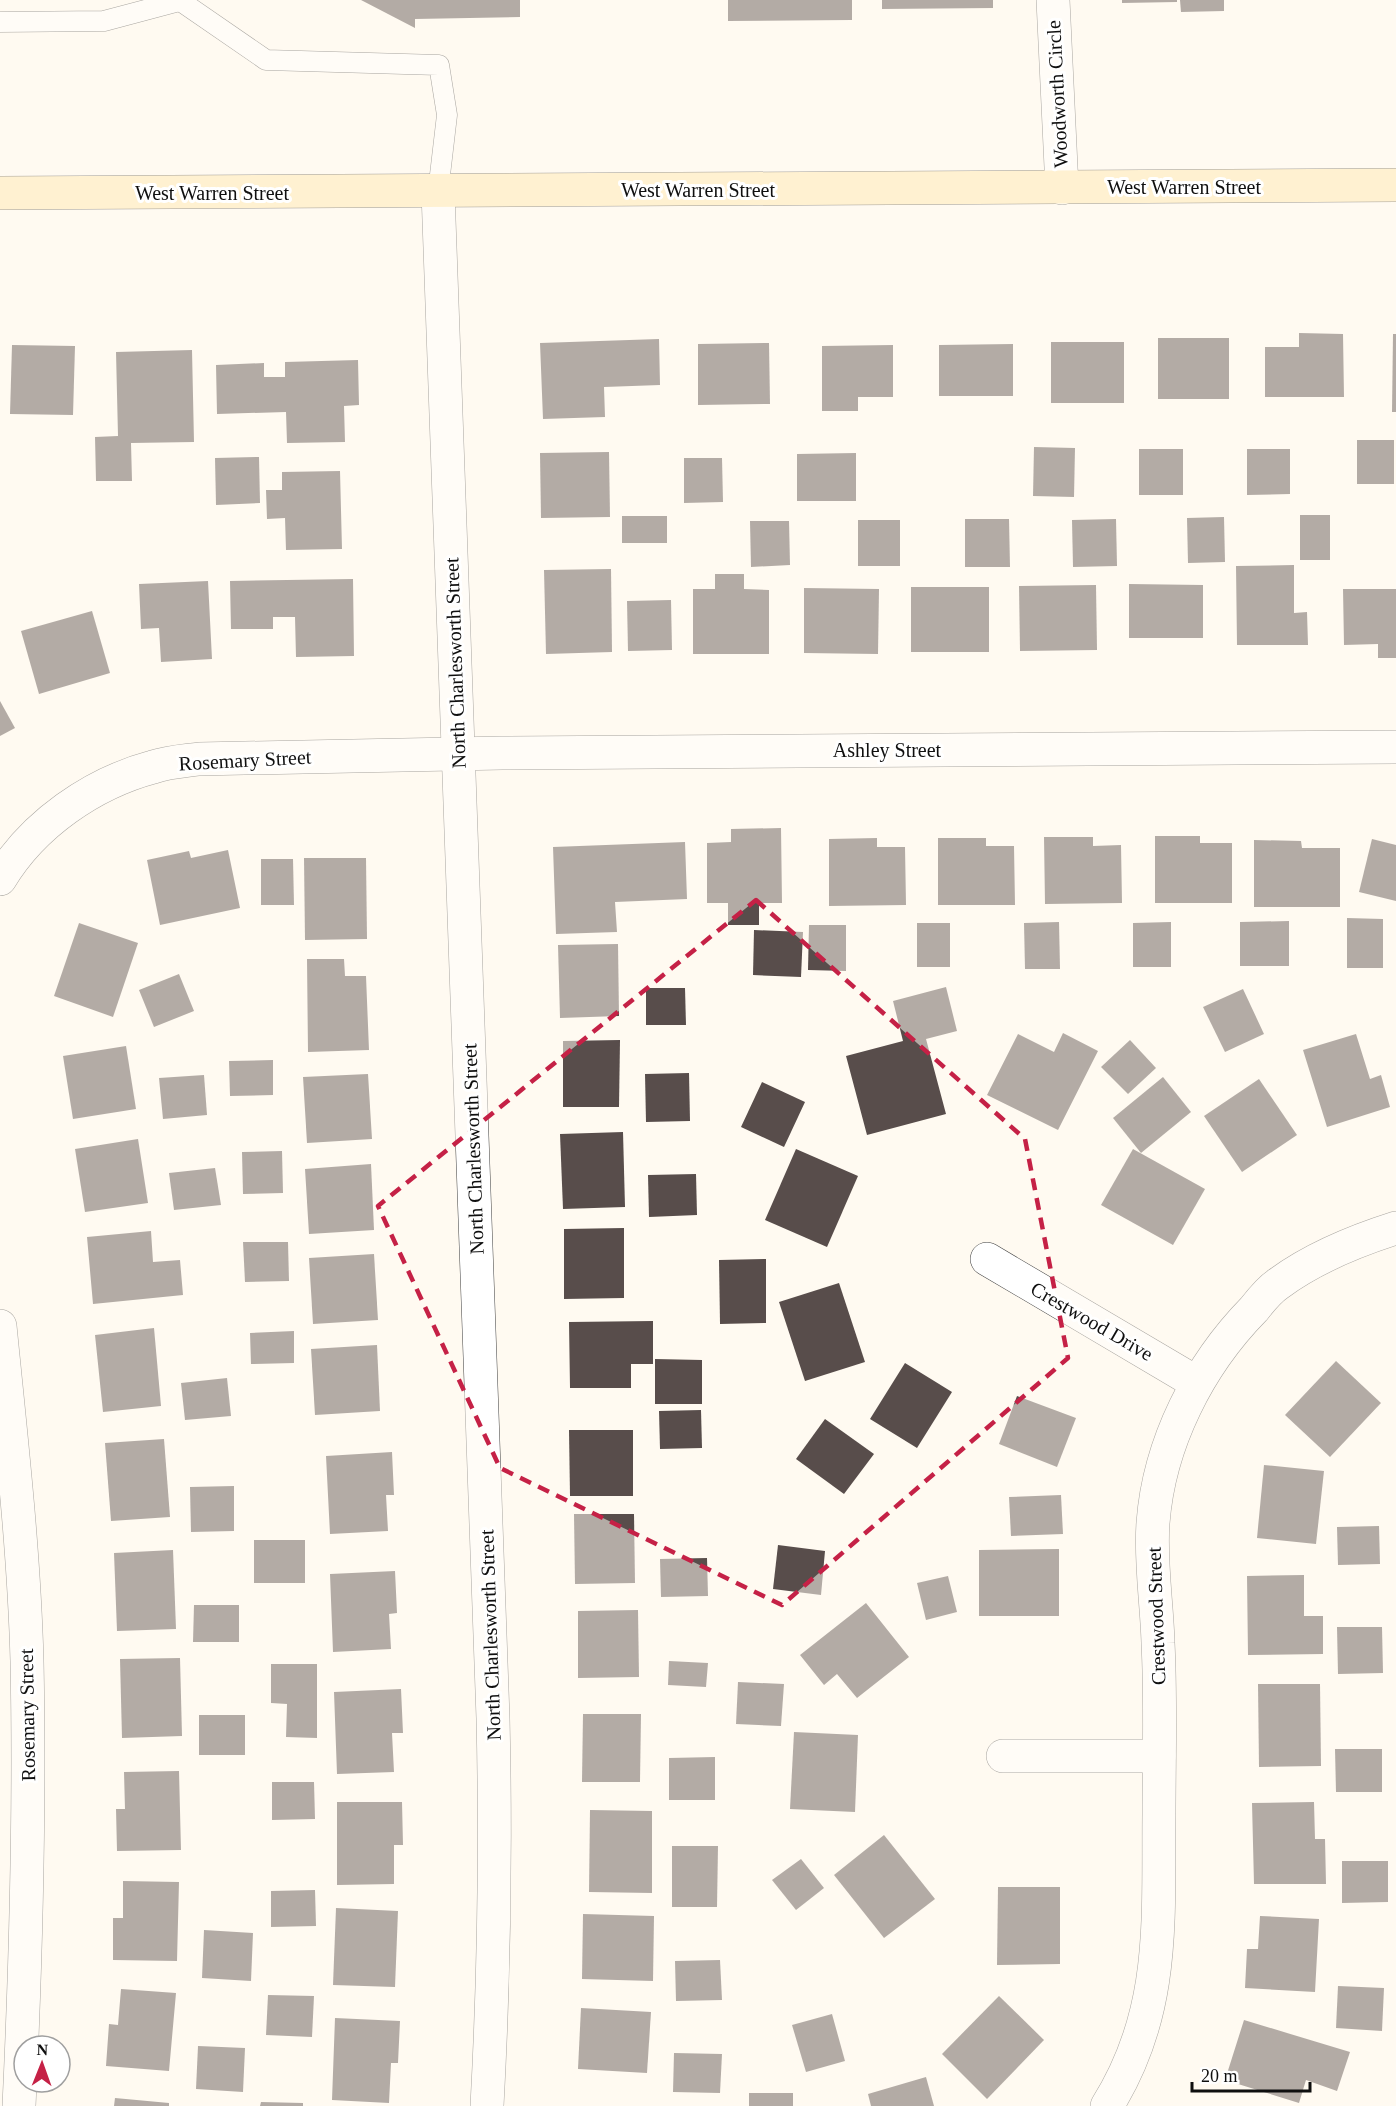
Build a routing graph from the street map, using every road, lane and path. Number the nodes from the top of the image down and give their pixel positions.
1 (179, 0) edge
2 (1053, 0) edge
3 (0, 22) edge
4 (1396, 185) edge
5 (1062, 188) junction
6 (438, 192) junction
7 (0, 193) edge
8 (1396, 747) edge
9 (458, 754) junction
10 (0, 879) edge
11 (1396, 1228) edge
12 (987, 1259) dead end
13 (0, 1326) edge
14 (1197, 1383) junction
15 (1003, 1756) dead end
16 (1159, 1756) junction
17 (19, 2106) edge
18 (487, 2106) edge
19 (1107, 2106) edge

1 - 3 lane
1 - 6 lane
2 - 5 street, Woodworth Circle
4 - 5 main road, West Warren Street
5 - 6 main road, West Warren Street
6 - 7 main road, West Warren Street
6 - 9 street, North Charlesworth Street
8 - 9 street, Ashley Street
9 - 10 street, Rosemary Street
9 - 18 street, North Charlesworth Street
11 - 14 street, Crestwood Street
12 - 14 street, Crestwood Drive
13 - 17 street, Rosemary Street
14 - 16 street, Crestwood Street
15 - 16 street
16 - 19 street, Crestwood Street

